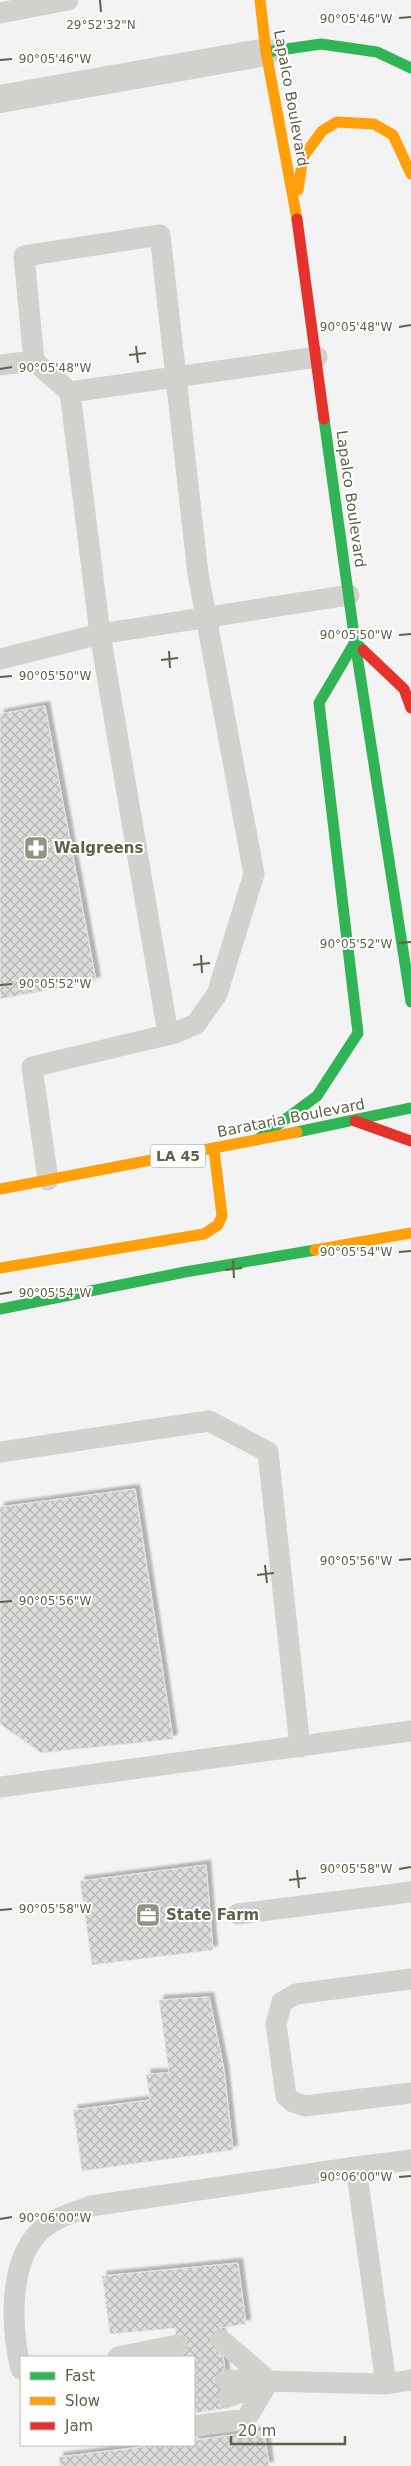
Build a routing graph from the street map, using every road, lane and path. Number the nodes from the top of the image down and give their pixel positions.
1 (260, 0) edge
2 (61, 1) edge
3 (0, 13) edge
4 (266, 52) junction
5 (411, 68) edge
6 (0, 99) edge
7 (411, 174) edge
8 (295, 205) junction
9 (317, 357) junction
10 (34, 361) junction
11 (0, 365) edge
12 (176, 379) junction
13 (70, 392) junction
14 (349, 595) junction
15 (206, 617) junction
16 (100, 634) junction
17 (355, 642) junction
18 (0, 659) edge
19 (411, 708) edge
20 (411, 1002) edge
21 (168, 1034) junction
22 (411, 1108) edge
23 (355, 1121) junction
24 (257, 1140) junction
25 (411, 1141) edge
26 (214, 1149) junction
27 (48, 1180) junction
28 (0, 1190) edge
29 (411, 1233) edge
30 (0, 1268) edge
31 (0, 1309) edge
32 (0, 1452) edge
33 (411, 1731) edge
34 (300, 1746) junction
35 (0, 1787) edge
36 (411, 1892) edge
37 (238, 1914) dead end
38 (411, 1979) edge
39 (411, 2093) edge
40 (411, 2160) edge
41 (363, 2166) junction
42 (177, 2345) dead end
43 (123, 2356) edge
44 (20, 2364) edge
45 (411, 2380) edge
46 (269, 2381) junction
47 (386, 2384) junction
48 (195, 2426) edge

1 - 4 main road, Lapalco Boulevard
2 - 3 lane
4 - 5 main road
4 - 6 street
4 - 8 main road, Lapalco Boulevard
7 - 8 main road
8 - 9 main road, Lapalco Boulevard
9 - 12 lane
9 - 14 main road, Lapalco Boulevard
10 - 11 lane
10 - 12 lane
10 - 13 lane
12 - 13 lane
12 - 15 lane
13 - 16 lane
14 - 15 lane
14 - 17 main road, Lapalco Boulevard
15 - 16 lane
15 - 21 lane
16 - 18 lane
16 - 21 lane
17 - 19 main road
17 - 20 main road, Lapalco Boulevard
17 - 24 main road
21 - 27 lane
22 - 23 main road, Barataria Boulevard / LA 45
23 - 24 main road, Barataria Boulevard / LA 45
23 - 25 main road
24 - 26 main road, Barataria Boulevard / LA 45
26 - 27 main road, Barataria Boulevard / LA 45
26 - 30 main road
27 - 28 main road, Barataria Boulevard / LA 45
29 - 31 main road
32 - 34 lane
33 - 34 lane
34 - 35 lane
36 - 37 lane
38 - 39 lane
40 - 41 lane
41 - 44 lane
41 - 47 lane
42 - 43 lane
45 - 47 lane
46 - 46 lane
46 - 47 lane
46 - 48 lane

